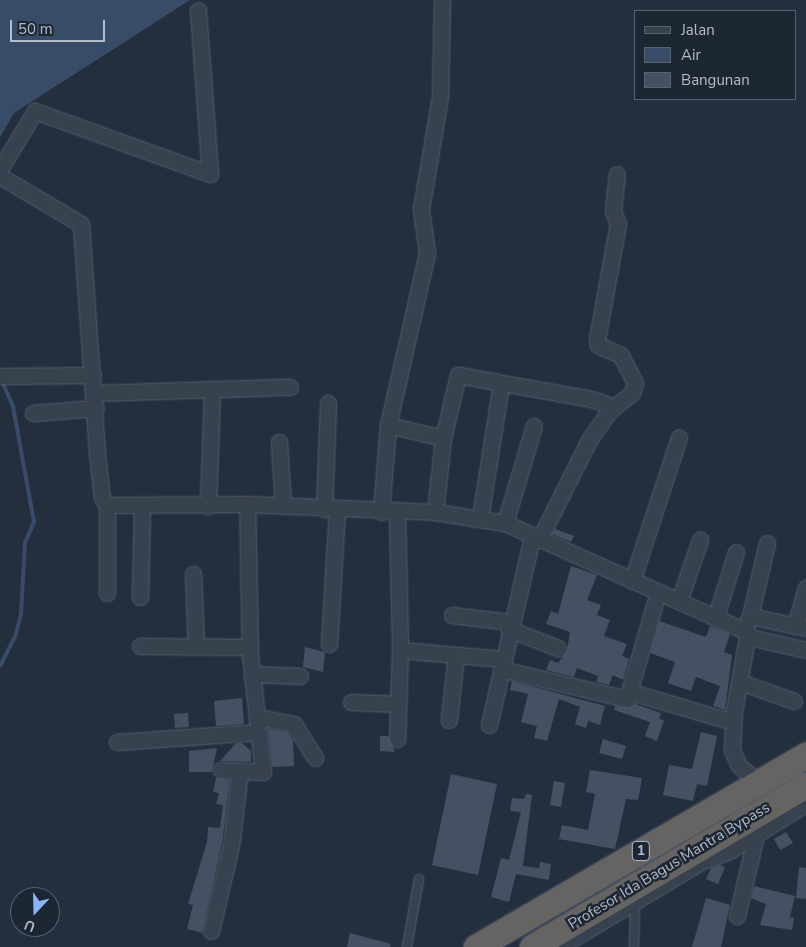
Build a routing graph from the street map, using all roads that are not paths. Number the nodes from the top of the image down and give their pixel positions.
1 (442, 0) edge
2 (198, 10) dead end
3 (617, 174) dead end
4 (1, 179) edge
5 (6, 375) edge
6 (93, 375) junction
7 (501, 384) junction
8 (290, 387) dead end
9 (212, 389) junction
10 (95, 401) junction
11 (328, 403) dead end
12 (609, 411) junction
13 (33, 413) dead end
14 (388, 425) junction
15 (534, 426) dead end
16 (679, 437) dead end
17 (443, 438) junction
18 (279, 442) dead end
19 (247, 504) junction
20 (107, 505) junction
21 (142, 506) junction
22 (208, 506) junction
23 (283, 506) junction
24 (330, 509) junction
25 (389, 512) junction
26 (435, 512) junction
27 (480, 518) junction
28 (505, 523) junction
29 (535, 538) junction
30 (700, 540) dead end
31 (767, 542) dead end
32 (736, 552) dead end
33 (193, 574) dead end
34 (632, 581) junction
35 (806, 588) edge
36 (658, 592) junction
37 (107, 593) dead end
38 (140, 597) dead end
39 (679, 601) junction
40 (452, 615) dead end
41 (716, 616) junction
42 (510, 625) junction
43 (800, 627) edge
44 (748, 628) junction
45 (329, 644) dead end
46 (140, 646) dead end
47 (196, 646) junction
48 (250, 647) junction
49 (558, 648) dead end
50 (400, 650) junction
51 (806, 650) edge
52 (456, 655) junction
53 (502, 664) junction
54 (252, 674) junction
55 (300, 676) dead end
56 (740, 682) junction
57 (631, 692) junction
58 (794, 701) dead end
59 (351, 702) dead end
60 (398, 704) junction
61 (449, 720) dead end
62 (733, 722) junction
63 (258, 724) junction
64 (490, 726) dead end
65 (397, 739) dead end
66 (117, 742) dead end
67 (806, 755) edge
68 (315, 758) dead end
69 (221, 770) dead end
70 (240, 771) junction
71 (768, 777) junction
72 (801, 793) edge
73 (756, 831) junction
74 (709, 857) junction
75 (680, 858) junction
76 (419, 879) dead end
77 (635, 902) junction
78 (737, 916) dead end
79 (211, 931) dead end
80 (407, 947) edge
81 (476, 947) edge
82 (532, 947) edge
83 (559, 947) edge
84 (634, 947) edge

1 - 14 street
2 - 4 street
3 - 12 street
4 - 6 street
5 - 6 street
6 - 10 street
7 - 12 street
7 - 17 street
7 - 27 street
8 - 9 street
9 - 10 street
9 - 22 street
10 - 13 street
10 - 20 street
11 - 24 street
12 - 29 street
14 - 17 street
14 - 25 street
15 - 28 street
16 - 34 street
17 - 26 street
18 - 23 street
19 - 22 street
19 - 23 street
19 - 48 street
20 - 21 street
20 - 37 street
21 - 22 street
21 - 38 street
23 - 24 street
24 - 25 street
24 - 45 street
25 - 26 street
25 - 50 street
26 - 27 street
27 - 28 street
28 - 29 street
29 - 34 street
29 - 42 street
30 - 39 street
31 - 44 street
32 - 41 street
33 - 47 street
34 - 36 street
35 - 43 street
36 - 39 street
36 - 57 street
39 - 41 street
40 - 42 street
41 - 44 street
42 - 49 street
42 - 53 street
43 - 44 street
44 - 51 street
44 - 56 street
46 - 47 street
47 - 48 street
48 - 54 street
50 - 52 street
50 - 60 street
52 - 53 street
52 - 61 street
53 - 57 street
53 - 64 street
54 - 55 street
54 - 63 street
56 - 58 street
56 - 62 street
57 - 62 street
59 - 60 street
60 - 65 street
62 - 71 street
63 - 66 street
63 - 68 street
63 - 70 street
67 - 71 highway, Profesor Ida Bagus Mantra Bypass / 1
69 - 70 street
70 - 79 street
71 - 72 highway
71 - 81 highway, Profesor Ida Bagus Mantra Bypass / 1
72 - 73 street
72 - 75 highway, Profesor Ida Bagus Mantra Bypass / 1
73 - 74 street
73 - 78 street
74 - 75 street
74 - 77 street
75 - 82 highway, Profesor Ida Bagus Mantra Bypass / 1
76 - 80 lane
77 - 83 street
77 - 84 lane

